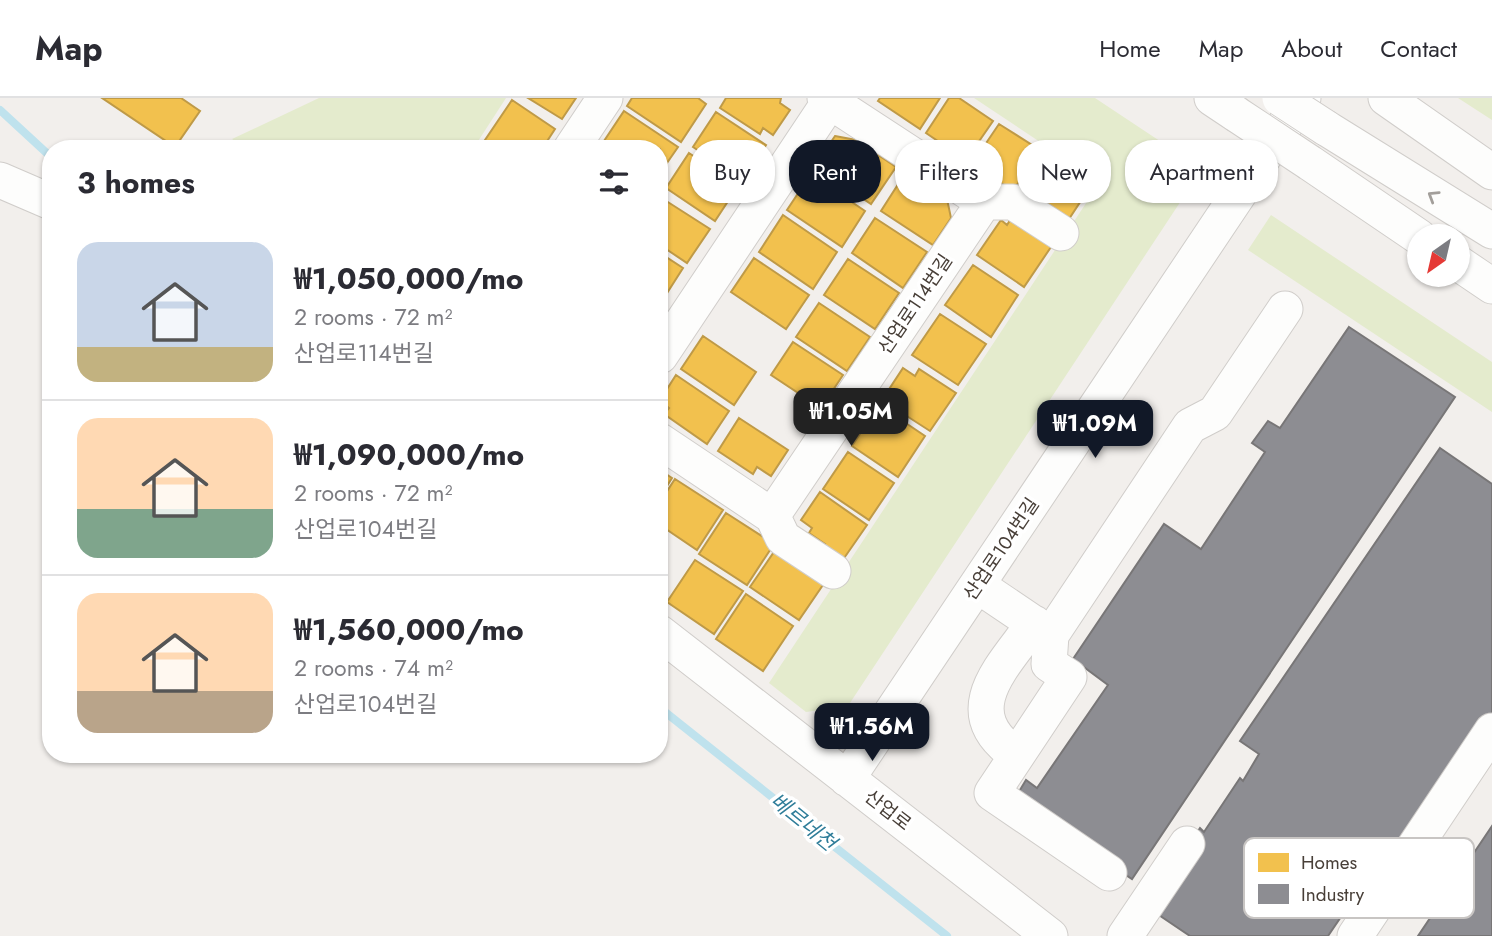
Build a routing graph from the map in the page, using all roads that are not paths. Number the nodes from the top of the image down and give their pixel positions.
1 (605, 98) edge
2 (1386, 98) edge
3 (828, 100) edge
4 (1293, 102) edge
5 (1224, 106) edge
6 (577, 140) edge
7 (895, 144) edge
8 (1492, 172) edge
9 (0, 180) edge
10 (42, 198) edge
11 (1003, 202) edge
12 (983, 203) edge
13 (1407, 229) edge
14 (1492, 231) edge
15 (1061, 233) dead end
16 (1470, 271) edge
17 (1492, 286) edge
18 (1285, 309) dead end
19 (668, 344) edge
20 (668, 446) edge
21 (772, 515) junction
22 (833, 571) dead end
23 (977, 585) junction
24 (1042, 629) junction
25 (668, 639) edge
26 (1492, 731) edge
27 (1011, 751) dead end
28 (847, 779) junction
29 (1420, 838) edge
30 (1187, 844) dead end
31 (1110, 873) dead end
32 (1367, 918) edge
33 (1132, 933) edge
34 (1050, 936) edge
35 (1355, 936) edge

1 - 6 street
2 - 8 street
3 - 7 street
3 - 19 street
14 -> 4 street, bridge
4 - 23 street, 산업로104번길
5 - 13 street, bridge
9 - 10 street
11 - 15 street
12 - 21 street, 산업로114번길
16 - 17 street
18 - 24 street
20 - 21 street
21 - 22 street
23 - 24 street
23 - 28 street, 산업로104번길
24 - 27 street
24 - 31 street
25 - 28 street, 산업로
26 - 29 street
28 - 34 street, 산업로
30 - 33 street
32 - 35 street

